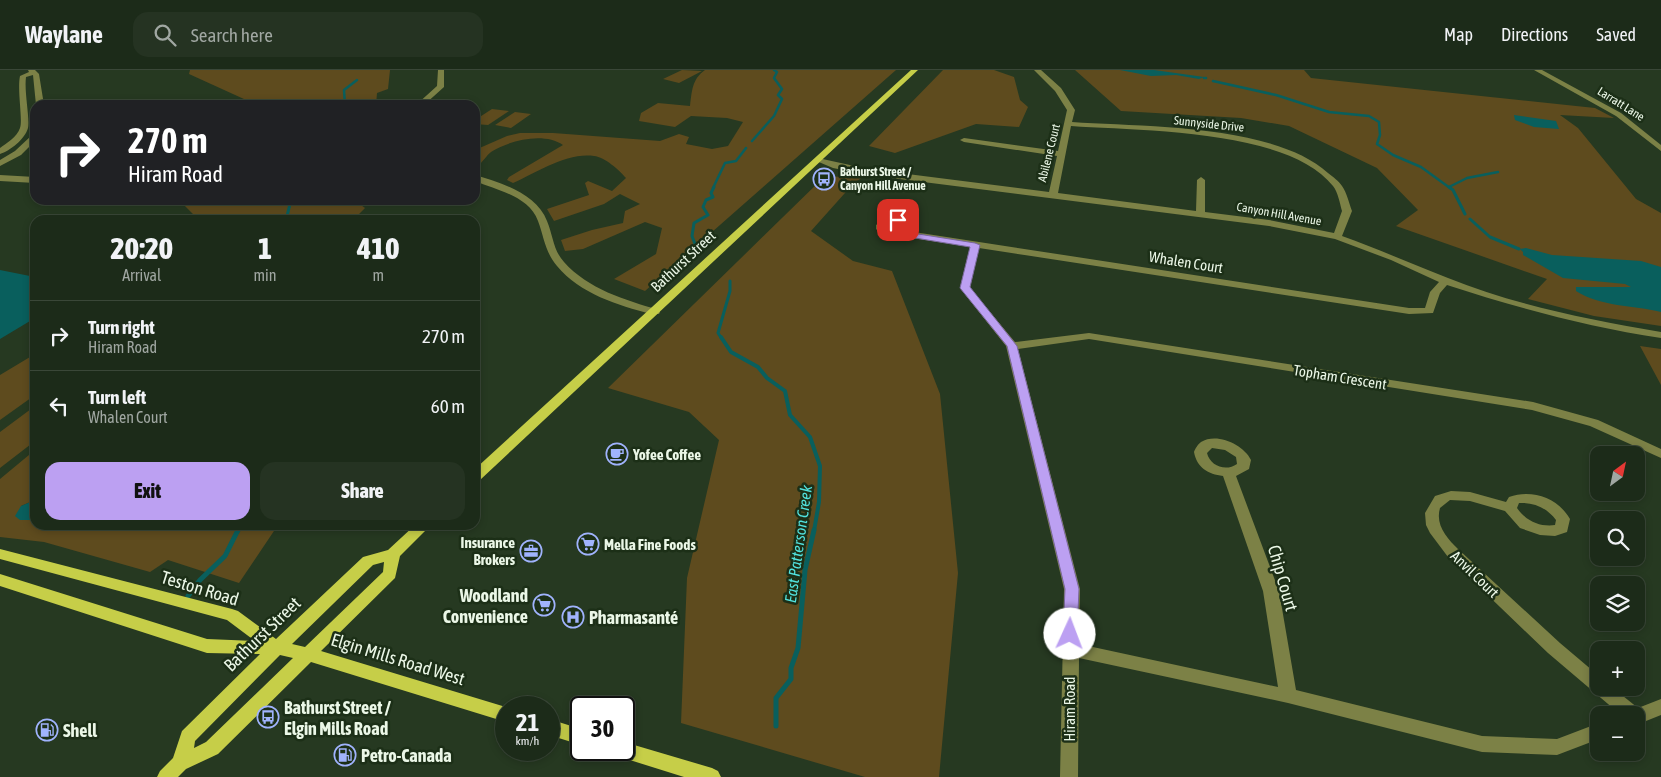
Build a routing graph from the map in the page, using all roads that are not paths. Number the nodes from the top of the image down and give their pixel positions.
1 (441, 70) edge
2 (915, 70) edge
3 (1037, 70) edge
4 (1537, 70) edge
5 (32, 71) edge
6 (36, 86) junction
7 (21, 88) junction
8 (39, 100) edge
9 (425, 100) edge
10 (30, 120) edge
11 (25, 121) junction
12 (1070, 124) junction
13 (1646, 133) junction
14 (1659, 134) dead end
15 (964, 140) dead end
16 (30, 142) edge
17 (1661, 149) edge
18 (0, 152) edge
19 (1061, 154) junction
20 (818, 160) junction
21 (0, 164) edge
22 (0, 178) edge
23 (30, 180) edge
24 (480, 180) edge
25 (1201, 180) dead end
26 (1053, 195) junction
27 (1200, 214) junction
28 (906, 234) dead end
29 (1337, 237) junction
30 (975, 245) junction
31 (1445, 281) junction
32 (655, 312) junction
33 (1661, 335) edge
34 (1012, 346) junction
35 (1661, 454) edge
36 (480, 472) edge
37 (1228, 473) dead end
38 (1510, 508) dead end
39 (419, 530) edge
40 (0, 554) edge
41 (393, 554) junction
42 (0, 580) edge
43 (277, 648) junction
44 (1070, 649) junction
45 (307, 654) junction
46 (1590, 679) edge
47 (1288, 696) junction
48 (1611, 696) edge
49 (1623, 706) edge
50 (1661, 708) edge
51 (495, 711) edge
52 (1645, 713) edge
53 (1590, 734) edge
54 (635, 754) edge
55 (180, 763) junction
56 (166, 777) edge
57 (712, 777) edge
58 (1069, 777) edge

1 - 9 street
2 - 20 main road, Bathurst Street
3 - 12 street, Abilene Court
4 - 13 street, Larratt Lane
5 - 6 street
5 - 7 street
6 - 7 street
6 - 8 street
7 - 11 street
10 - 11 street
11 - 18 street
12 - 19 street, Abilene Court
12 - 29 street, Sunnyside Drive
13 - 14 street
13 - 17 street, Larratt Lane
15 - 19 street
16 - 21 street
19 - 26 street, Abilene Court
20 - 26 street, Canyon Hill Avenue
20 - 32 main road, Bathurst Street
22 - 23 street
24 - 32 street
25 - 27 street
26 - 27 street, Canyon Hill Avenue
27 - 29 street, Canyon Hill Avenue
28 - 30 street, Whalen Court
29 - 31 street, Canyon Hill Avenue
30 - 31 street, Whalen Court
30 - 34 street, Hiram Road
31 - 33 street, Canyon Hill Avenue
32 - 36 main road, Bathurst Street
34 - 35 street, Topham Crescent
34 - 44 street, Hiram Road
37 - 47 street, Chip Court
38 - 46 street, Anvil Court
39 - 41 main road, Bathurst Street
40 - 43 main road, Teston Road
41 - 43 main road, Bathurst Street
41 - 45 main road, Bathurst Street
42 - 43 main road
43 - 45 main road, Elgin Mills Road West
43 - 55 main road, Bathurst Street
44 - 47 street
44 - 58 street, Hiram Road
45 - 51 main road, Elgin Mills Road West
45 - 55 main road, Bathurst Street
47 - 53 street
48 - 49 street, Anvil Court
50 - 52 street
54 - 57 main road
55 - 56 main road, Bathurst Street

